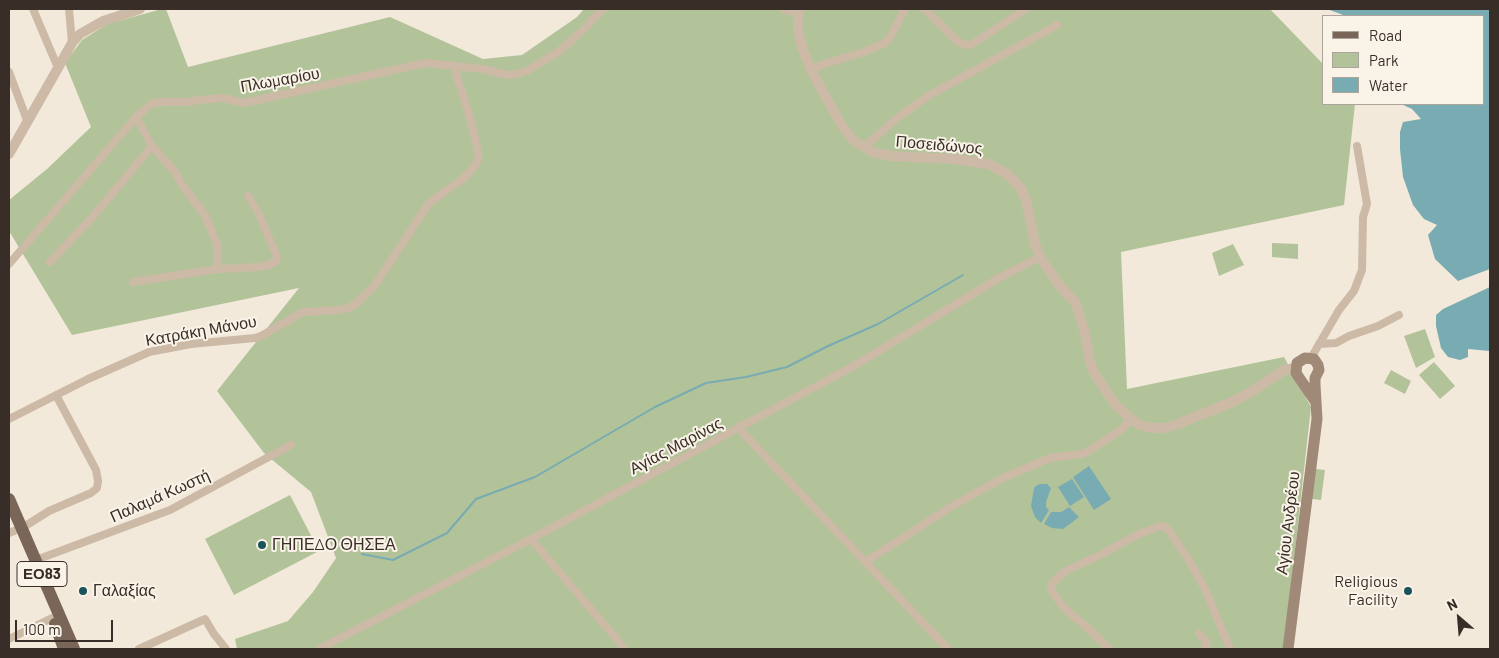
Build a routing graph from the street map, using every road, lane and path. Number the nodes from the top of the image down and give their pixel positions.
1 (33, 9) edge
2 (69, 9) edge
3 (140, 9) edge
4 (603, 9) edge
5 (784, 9) edge
6 (904, 9) edge
7 (925, 9) edge
8 (1026, 9) edge
9 (799, 11) edge
10 (1057, 25) dead end
11 (72, 43) junction
12 (454, 67) junction
13 (58, 68) junction
14 (811, 70) junction
15 (9, 72) edge
16 (136, 117) junction
17 (27, 120) junction
18 (152, 146) junction
19 (1357, 146) dead end
20 (864, 147) junction
21 (9, 154) edge
22 (248, 196) dead end
23 (1040, 257) junction
24 (50, 262) dead end
25 (9, 264) edge
26 (218, 269) junction
27 (133, 282) dead end
28 (1399, 315) dead end
29 (1319, 344) junction
30 (1311, 358) junction
31 (1298, 374) junction
32 (1315, 378) junction
33 (56, 395) junction
34 (1315, 401) junction
35 (9, 418) edge
36 (1131, 419) junction
37 (740, 426) junction
38 (291, 445) dead end
39 (9, 499) edge
40 (9, 519) edge
41 (15, 531) edge
42 (532, 539) junction
43 (36, 560) junction
44 (865, 562) junction
45 (52, 618) junction
46 (1199, 634) dead end
47 (9, 639) edge
48 (64, 649) edge
49 (74, 649) edge
50 (139, 649) edge
51 (226, 649) edge
52 (319, 649) edge
53 (625, 649) edge
54 (948, 649) edge
55 (1108, 649) edge
56 (1206, 649) edge
57 (1230, 649) edge
58 (1288, 649) edge

1 - 13 street
2 - 11 street
3 - 11 street
4 - 12 street, Πλωμαρίου
5 - 9 street
6 - 14 street
7 - 8 street
9 - 14 street, Ποσειδώνος
10 - 20 street
11 - 13 street
12 - 16 street, Πλωμαρίου
12 - 33 street, Κατράκη Μάνου
13 - 17 street
14 - 20 street, Ποσειδώνος
15 - 17 street
16 - 18 street
16 - 25 street, Πλωμαρίου
17 - 21 street
18 - 24 street
18 - 26 street
19 - 29 street
20 - 23 street, Ποσειδώνος
22 - 26 street
23 - 36 street, Ποσειδώνος
23 - 37 street, Αγίας Μαρίνας
26 - 27 street
28 - 29 street
29 - 30 street
30 - 31 main road
30 - 32 main road, Αγίου Ανδρέου
31 - 32 main road
31 - 34 main road, Αγίου Ανδρέου
31 - 36 street, Ποσειδώνος
32 - 34 main road, Αγίου Ανδρέου
33 - 35 street, Κατράκη Μάνου
33 - 41 street
34 - 58 main road, Αγίου Ανδρέου
36 - 44 street
37 - 42 street, Αγίας Μαρίνας
37 - 44 street
38 - 43 street, Παλαμά Κωστή
39 - 41 main road, ΕΟ83
40 - 41 main road, ΕΟ83
41 - 43 main road, ΕΟ83
41 - 45 main road, ΕΟ83
42 - 52 street, Αγίας Μαρίνας
42 - 53 street
43 - 49 main road, ΕΟ83
44 - 54 street
45 - 47 street
45 - 48 main road, ΕΟ83
46 - 56 street
50 - 51 street
55 - 57 street

